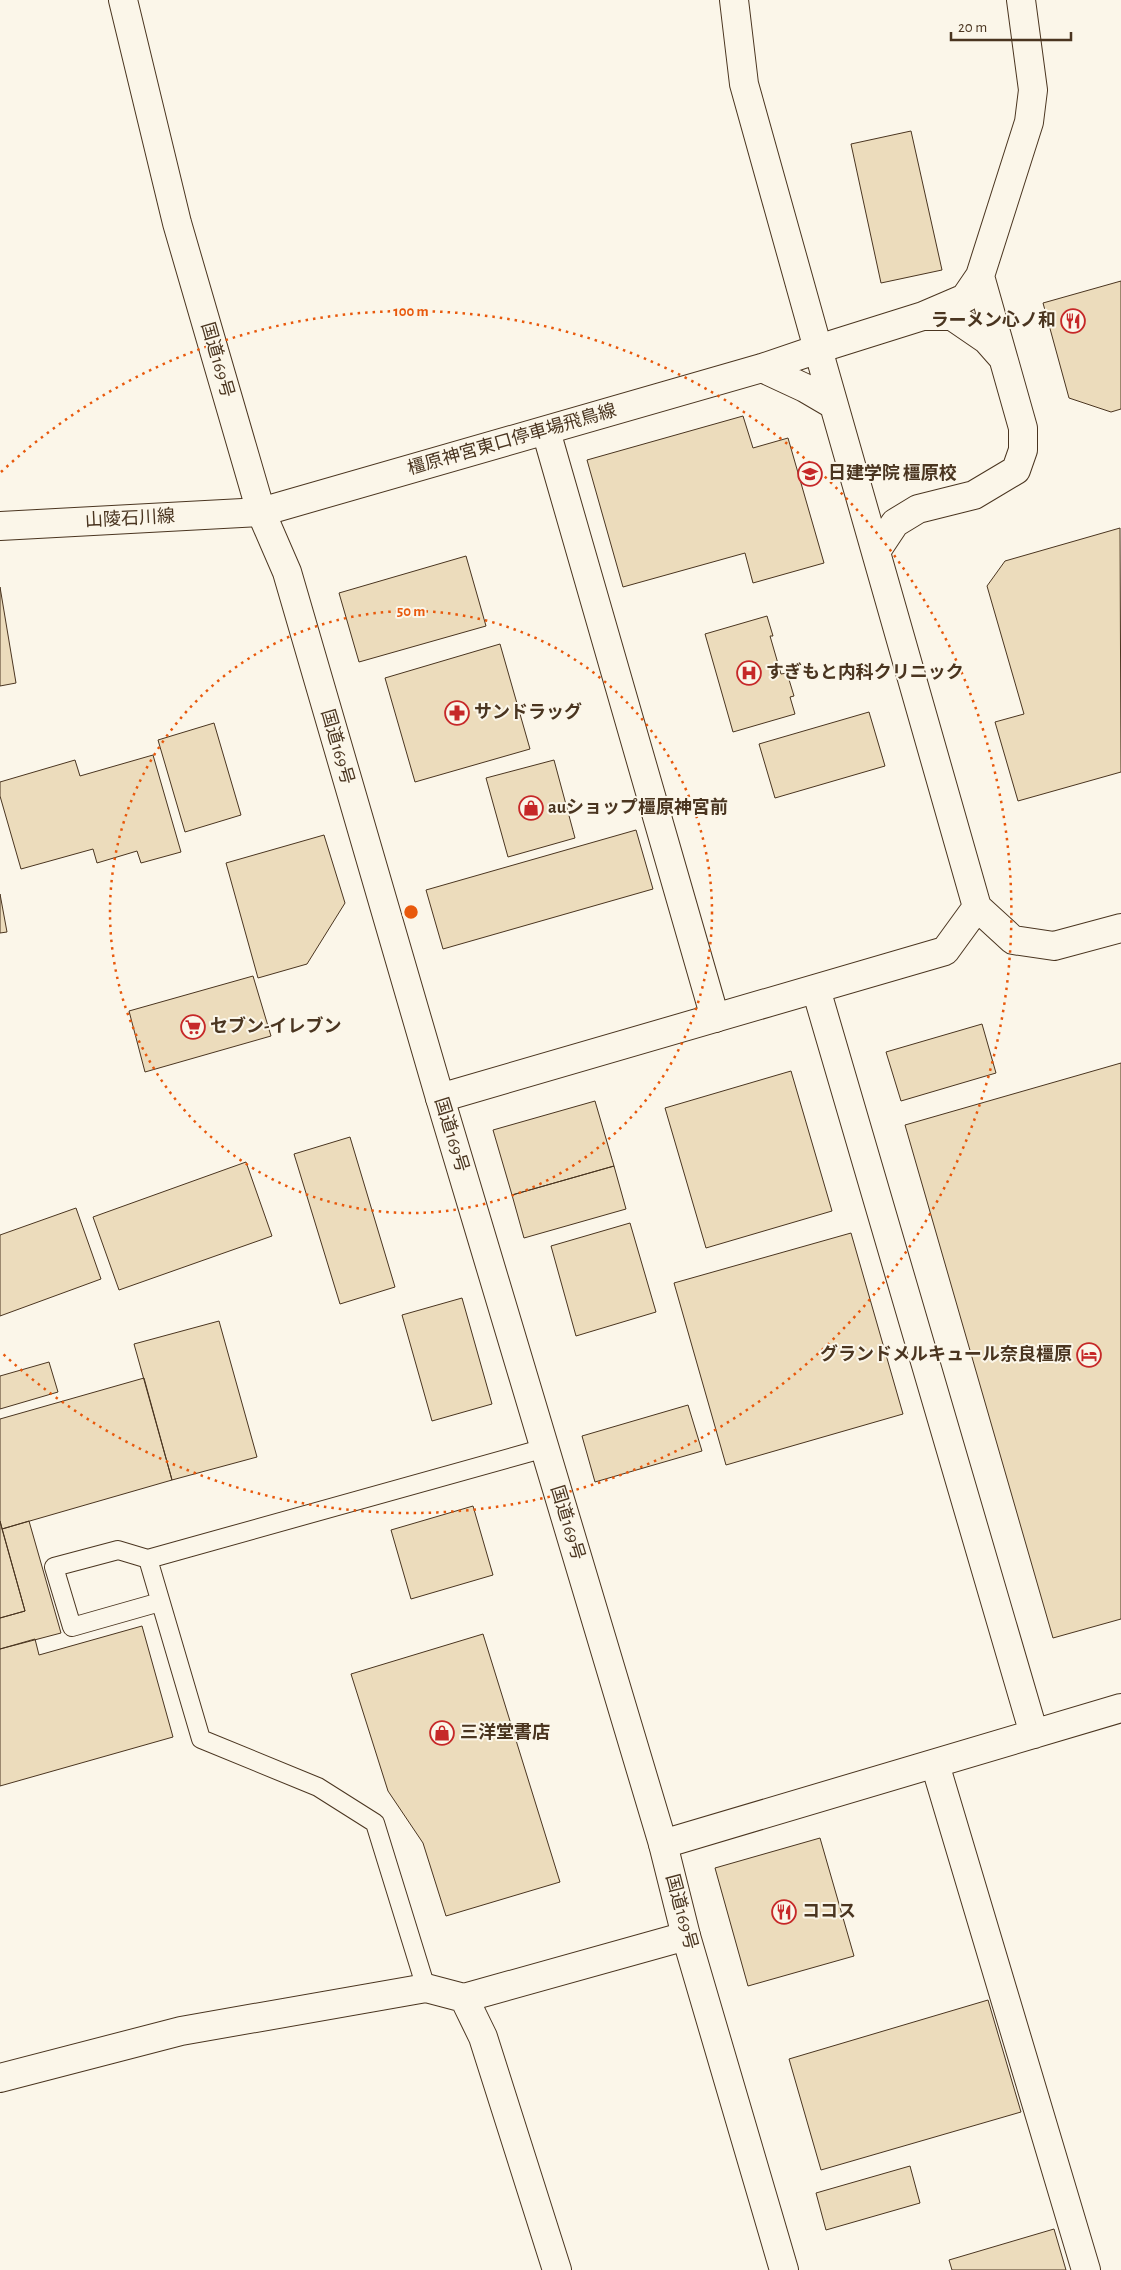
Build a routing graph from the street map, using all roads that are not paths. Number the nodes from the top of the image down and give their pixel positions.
1 (123, 0) edge
2 (734, 0) edge
3 (1021, 0) edge
4 (980, 276) junction
5 (923, 316) junction
6 (818, 349) junction
7 (1002, 357) junction
8 (762, 368) junction
9 (834, 405) junction
10 (546, 431) junction
11 (261, 512) junction
12 (0, 526) edge
13 (877, 550) junction
14 (977, 907) junction
15 (1121, 928) edge
16 (816, 989) junction
17 (715, 1018) junction
18 (440, 1098) junction
19 (544, 1448) junction
20 (148, 1559) junction
21 (160, 1602) junction
22 (1121, 1708) edge
23 (1034, 1734) junction
24 (934, 1764) junction
25 (663, 1844) junction
26 (686, 1936) junction
27 (426, 1988) junction
28 (464, 1998) junction
29 (0, 2078) edge
30 (557, 2270) edge
31 (784, 2270) edge
32 (1086, 2270) edge

1 - 11 main road, 国道169号
2 - 6 main road
3 - 4 main road
4 - 5 main road
4 - 7 main road
5 - 6 main road, 橿原神宮東口停車場飛鳥線
5 - 7 main road
6 - 8 main road, 橿原神宮東口停車場飛鳥線
6 - 9 main road
7 - 13 main road
8 - 9 main road
8 - 10 main road, 橿原神宮東口停車場飛鳥線
9 - 13 main road
10 - 11 main road, 橿原神宮東口停車場飛鳥線
10 - 17 main road
11 - 12 main road, 山陵石川線
11 - 18 main road, 国道169号
13 - 14 main road
14 - 15 main road
14 - 16 main road
16 - 17 main road
16 - 23 main road
17 - 18 main road
18 - 19 main road, 国道169号
19 - 20 lane
19 - 25 main road, 国道169号
20 - 21 lane
20 - 21 lane
21 - 27 lane
22 - 23 main road
23 - 24 main road
24 - 25 main road
24 - 32 main road
25 - 26 main road, 国道169号
26 - 28 main road
26 - 31 main road, 国道169号
27 - 28 main road
27 - 29 main road
28 - 30 main road

